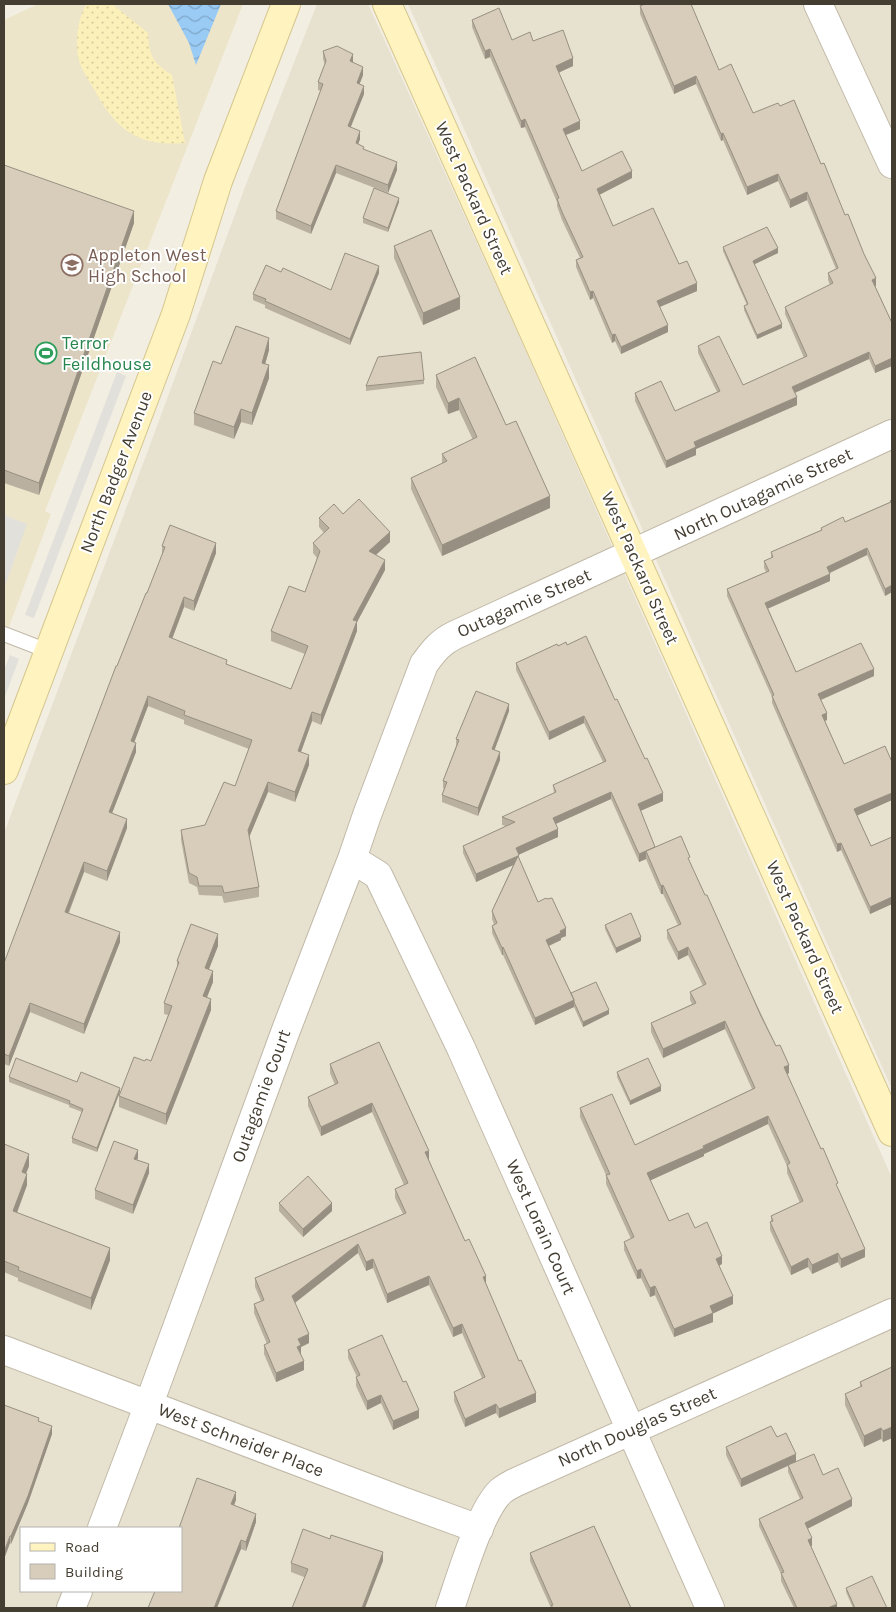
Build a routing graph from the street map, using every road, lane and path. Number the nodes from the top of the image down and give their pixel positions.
1 (286, 4) edge
2 (387, 4) edge
3 (818, 4) edge
4 (892, 164) edge
5 (892, 434) edge
6 (634, 554) junction
7 (4, 634) edge
8 (48, 651) junction
9 (424, 664) joint
10 (4, 770) edge
11 (352, 859) junction
12 (892, 1132) edge
13 (892, 1313) edge
14 (4, 1350) edge
15 (149, 1404) junction
16 (631, 1430) junction
17 (102, 1527) edge
18 (479, 1529) junction
19 (78, 1592) edge
20 (71, 1608) edge
21 (450, 1608) edge
22 (710, 1608) edge

1 - 8 street, North Badger Avenue
2 - 6 street, West Packard Street
3 - 4 street
5 - 6 street, North Outagamie Street
6 - 9 street, Outagamie Street
6 - 12 street, West Packard Street
7 - 8 lane
8 - 10 street, North Badger Avenue
9 - 11 street, Outagamie Court
11 - 15 street, Outagamie Court
11 - 16 street, West Lorain Court
13 - 16 street, North Douglas Street
14 - 15 street, West Schneider Place
15 - 17 street, Outagamie Court
15 - 18 street, West Schneider Place
16 - 18 street, North Douglas Street
16 - 22 street, West Lorain Court
18 - 21 street, North Douglas Street
19 - 20 street

